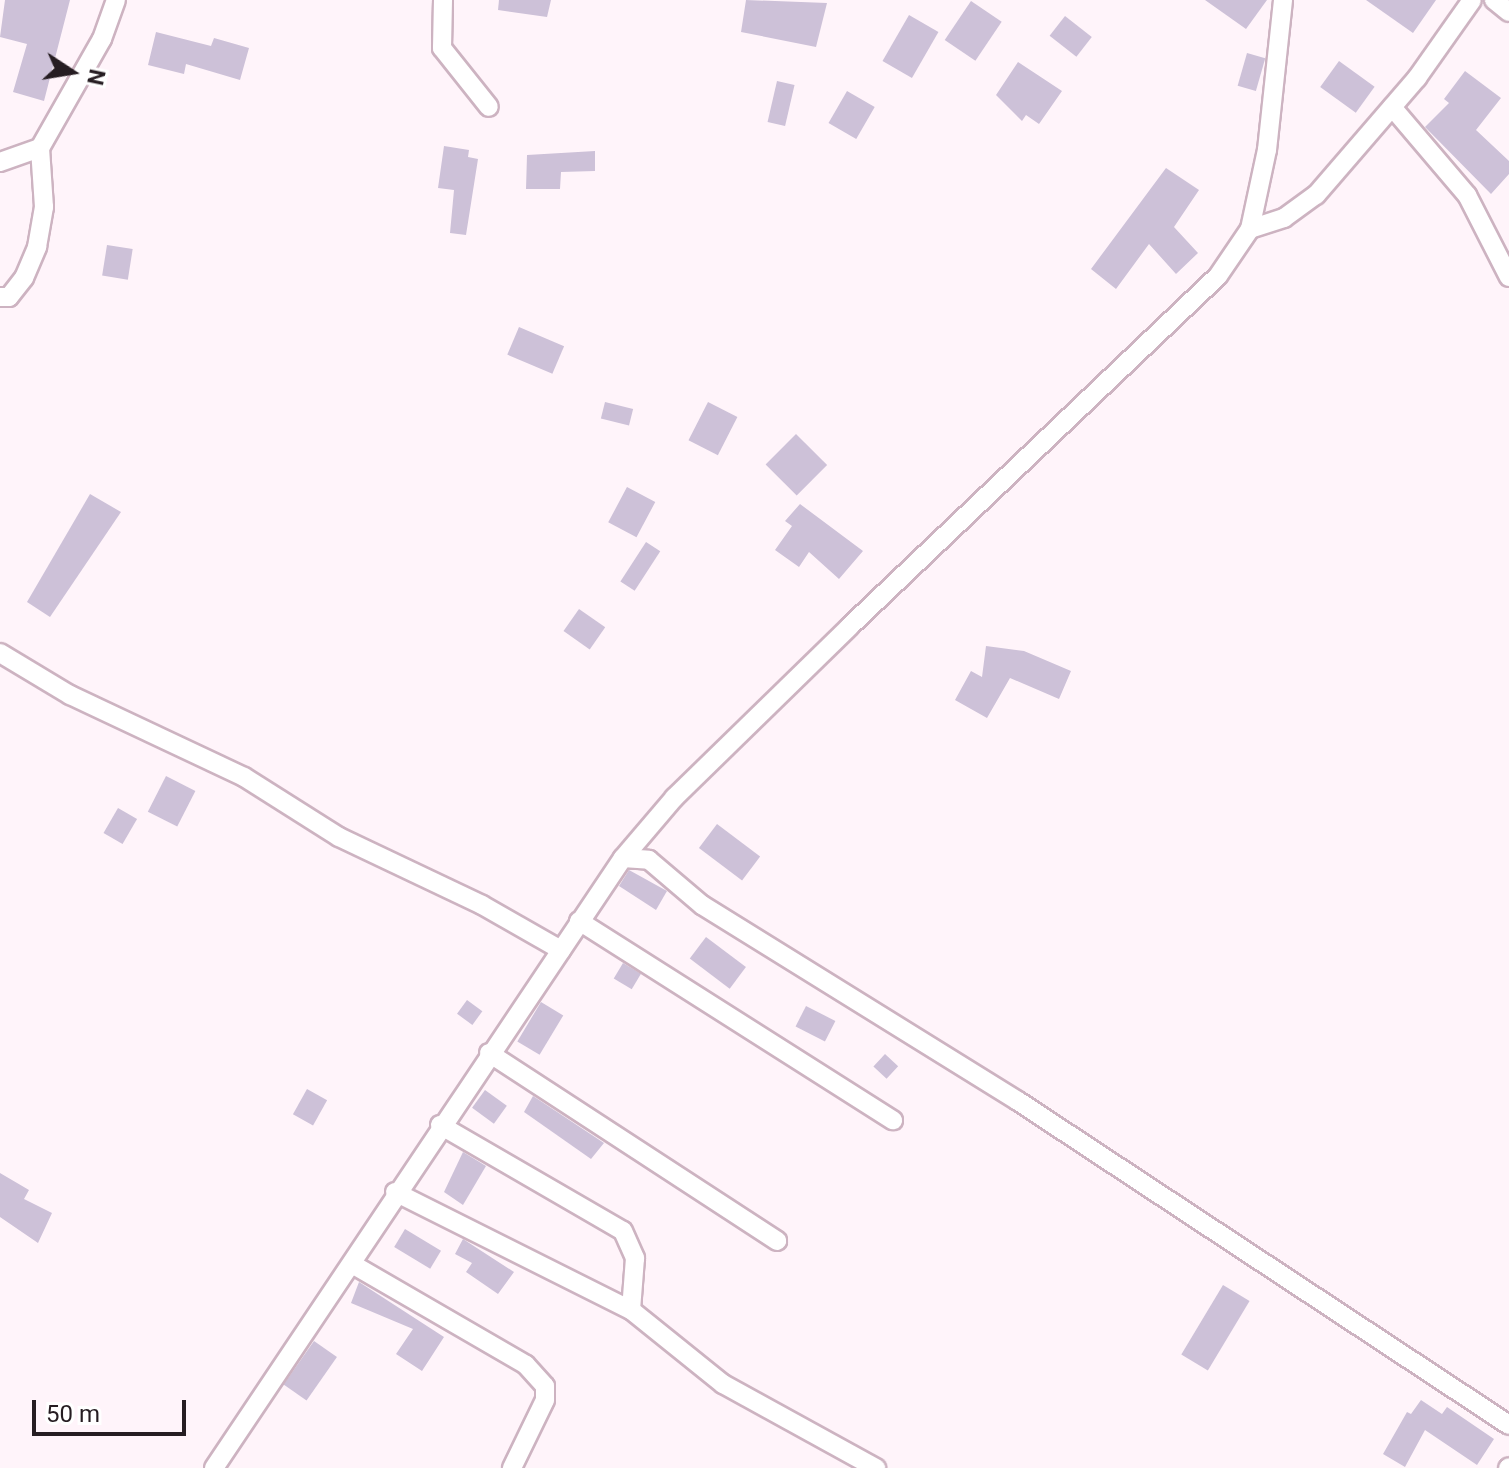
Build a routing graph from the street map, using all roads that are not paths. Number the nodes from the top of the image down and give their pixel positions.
1 (116, 0) edge
2 (443, 0) edge
3 (1283, 0) edge
4 (1472, 0) edge
5 (1494, 0) edge
6 (1509, 12) edge
7 (489, 107) dead end
8 (1392, 107) junction
9 (40, 148) junction
10 (0, 162) edge
11 (1250, 229) junction
12 (1509, 277) edge
13 (0, 297) edge
14 (0, 653) edge
15 (647, 830) junction
16 (623, 858) junction
17 (649, 860) junction
18 (579, 921) junction
19 (561, 950) junction
20 (489, 1053) junction
21 (893, 1120) dead end
22 (440, 1125) junction
23 (395, 1192) junction
24 (777, 1241) dead end
25 (352, 1264) junction
26 (631, 1310) junction
27 (1509, 1425) edge
28 (214, 1468) edge
29 (512, 1468) edge
30 (876, 1468) edge

1 - 9 street
2 - 7 street
3 - 11 street
4 - 8 street
5 - 6 street
8 - 11 street
8 - 12 street
9 - 10 street
9 - 13 street
11 - 15 street
14 - 19 street
15 - 16 street
15 - 17 street
16 - 17 street
16 - 18 street
17 - 27 street
18 - 19 street
18 - 21 street
19 - 20 street
20 - 22 street
20 - 24 street
22 - 23 street
22 - 26 street
23 - 25 street
23 - 26 street
25 - 28 street
25 - 29 street
26 - 30 street

